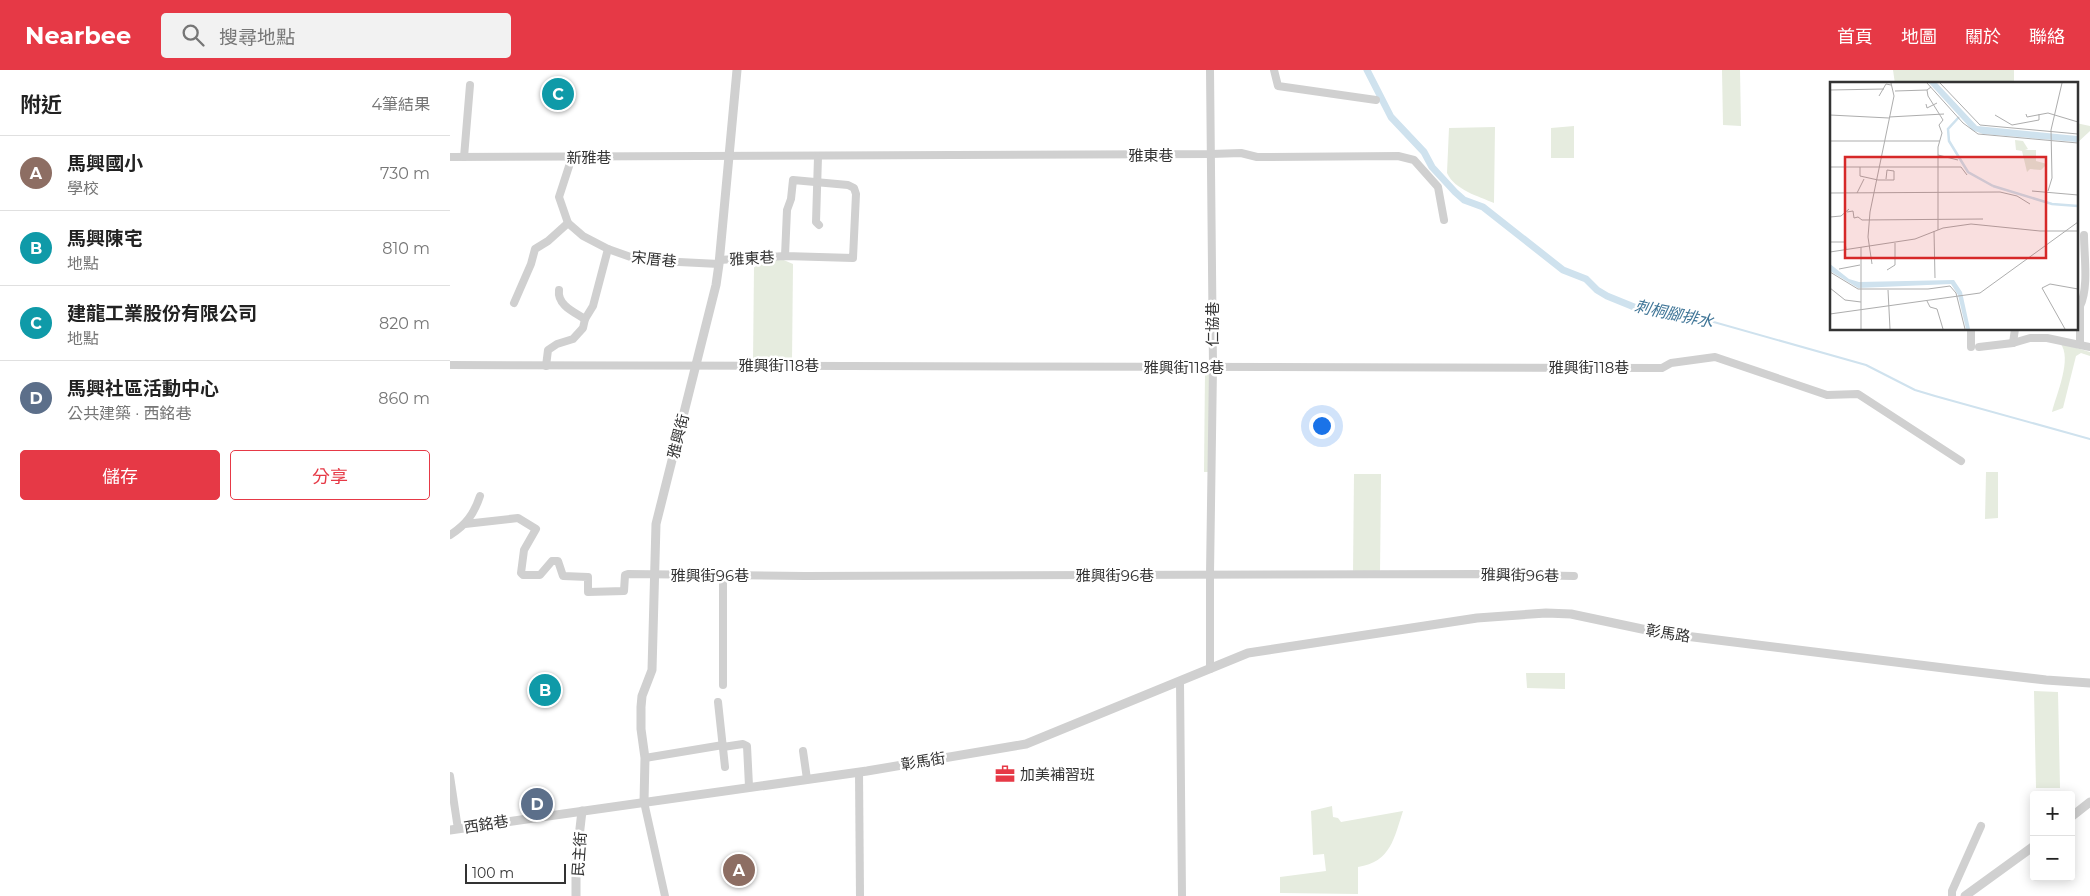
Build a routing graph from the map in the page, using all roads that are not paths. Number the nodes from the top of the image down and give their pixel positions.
1 (737, 70) edge
2 (1210, 70) edge
3 (1274, 70) edge
4 (470, 86) dead end
5 (1376, 100) dead end
6 (1211, 154) junction
7 (450, 157) edge
8 (464, 157) junction
9 (572, 157) junction
10 (728, 157) junction
11 (818, 157) junction
12 (817, 182) junction
13 (1444, 220) dead end
14 (568, 223) junction
15 (819, 226) dead end
16 (2084, 235) dead end
17 (608, 249) junction
18 (785, 256) junction
19 (2084, 258) edge
20 (720, 262) junction
21 (559, 290) dead end
22 (514, 303) dead end
23 (2078, 306) edge
24 (585, 319) junction
25 (1970, 330) edge
26 (2015, 330) edge
27 (2013, 343) junction
28 (2080, 344) junction
29 (2090, 347) edge
30 (450, 365) edge
31 (696, 365) junction
32 (546, 366) junction
33 (1213, 367) junction
34 (1962, 461) dead end
35 (480, 496) dead end
36 (465, 524) junction
37 (450, 535) edge
38 (1210, 574) junction
39 (656, 575) junction
40 (723, 575) junction
41 (1574, 576) dead end
42 (1248, 653) joint
43 (1210, 669) junction
44 (1180, 682) junction
45 (2090, 683) edge
46 (723, 685) dead end
47 (718, 702) dead end
48 (723, 746) junction
49 (803, 752) dead end
50 (645, 758) junction
51 (725, 767) dead end
52 (859, 772) junction
53 (450, 776) edge
54 (807, 778) junction
55 (749, 786) junction
56 (644, 802) junction
57 (2090, 802) edge
58 (582, 811) junction
59 (2075, 813) edge
60 (1981, 826) dead end
61 (454, 829) edge
62 (2030, 849) edge
63 (576, 896) edge
64 (665, 896) edge
65 (860, 896) edge
66 (1182, 896) edge
67 (1952, 896) edge
68 (1965, 896) edge

1 - 10 street, 雅興街
2 - 6 street, 仁協巷
3 - 5 street
4 - 8 street
6 - 11 street, 雅東巷
6 - 13 street, 雅東巷
6 - 33 street, 仁協巷
7 - 8 street, 新雅巷
8 - 9 street, 新雅巷
9 - 10 street, 新雅巷
9 - 14 street
10 - 11 street, 雅東巷
10 - 20 street, 雅興街
11 - 12 street
12 - 15 street
12 - 18 street, 雅東巷
12 - 18 street, 雅東巷
14 - 17 street, 宋厝巷
14 - 22 street
16 - 19 street
17 - 20 street, 宋厝巷
17 - 24 street
18 - 20 street, 雅東巷
19 - 23 street
20 - 31 street, 雅興街
21 - 24 street
23 - 28 street
24 - 32 street
25 - 27 street
26 - 27 street
27 - 28 street
28 - 29 street
30 - 32 street, 雅興街118巷
31 - 32 street, 雅興街118巷
31 - 33 street, 雅興街118巷
31 - 39 street, 雅興街
33 - 34 street, 雅興街118巷
33 - 38 street, 仁協巷
35 - 36 street
36 - 37 street
36 - 39 street, 雅興街96巷
38 - 40 street, 雅興街96巷
38 - 41 street, 雅興街96巷
38 - 43 street, 仁協巷
39 - 40 street, 雅興街96巷
39 - 50 street, 雅興街
40 - 46 street
42 - 43 street, 彰馬街
42 - 45 street, 彰馬路
43 - 44 street, 彰馬街
44 - 52 street, 彰馬街
44 - 66 street
47 - 48 street
48 - 50 street
48 - 51 street
48 - 55 street
49 - 54 street
50 - 56 street, 雅興街
52 - 54 street, 彰馬街
52 - 65 street
53 - 61 street
54 - 55 street, 彰馬街
55 - 56 street, 彰馬街
56 - 58 street, 彰馬街
56 - 64 street
57 - 59 street
58 - 61 street, 西銘巷
58 - 63 street, 民主街
60 - 67 street
62 - 68 street

